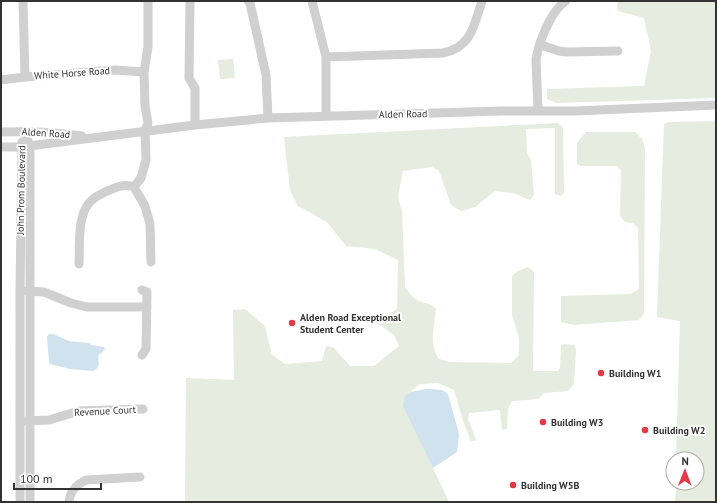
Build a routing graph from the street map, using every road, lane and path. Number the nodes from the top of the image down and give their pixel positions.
1 (23, 1) edge
2 (148, 1) edge
3 (190, 1) edge
4 (248, 1) edge
5 (312, 1) edge
6 (482, 1) edge
7 (566, 1) edge
8 (541, 45) junction
9 (618, 51) dead end
10 (326, 57) junction
11 (144, 72) junction
12 (25, 76) junction
13 (1, 80) edge
14 (716, 105) edge
15 (538, 111) junction
16 (326, 116) junction
17 (268, 118) junction
18 (195, 125) junction
19 (24, 131) junction
20 (145, 131) junction
21 (1, 132) edge
22 (92, 138) junction
23 (1, 147) edge
24 (25, 147) junction
25 (134, 187) junction
26 (151, 262) dead end
27 (78, 264) dead end
28 (142, 290) dead end
29 (20, 291) junction
30 (30, 291) junction
31 (147, 307) junction
32 (142, 354) dead end
33 (143, 409) dead end
34 (20, 421) junction
35 (30, 421) junction
36 (140, 477) dead end
37 (20, 502) edge
38 (30, 502) edge
39 (69, 502) edge

1 - 12 street
2 - 11 street
3 - 18 street
4 - 17 street
5 - 10 street
6 - 10 street
7 - 8 street
8 - 9 street
8 - 15 street
10 - 16 street
11 - 12 street, White Horse Road
11 - 20 street
12 - 13 street, White Horse Road
14 - 15 street, Alden Road
15 - 16 street, Alden Road
16 - 17 street, Alden Road
17 - 18 street, Alden Road
18 - 20 street, Alden Road
19 - 21 street, Alden Road
19 - 22 street, Alden Road
19 - 24 street, John Prom Boulevard
20 - 22 street, Alden Road
20 - 25 street
22 - 24 street, Alden Road
23 - 24 street, Alden Road
24 - 29 street, John Prom Boulevard
24 - 30 street, John Prom Boulevard
25 - 26 street
25 - 27 street
28 - 31 street
29 - 30 street
29 - 34 street, John Prom Boulevard
30 - 31 street
30 - 35 street, John Prom Boulevard
31 - 32 street
33 - 35 street, Revenue Court
34 - 35 street, Revenue Court
34 - 37 street, John Prom Boulevard
35 - 38 street, John Prom Boulevard
36 - 39 street

